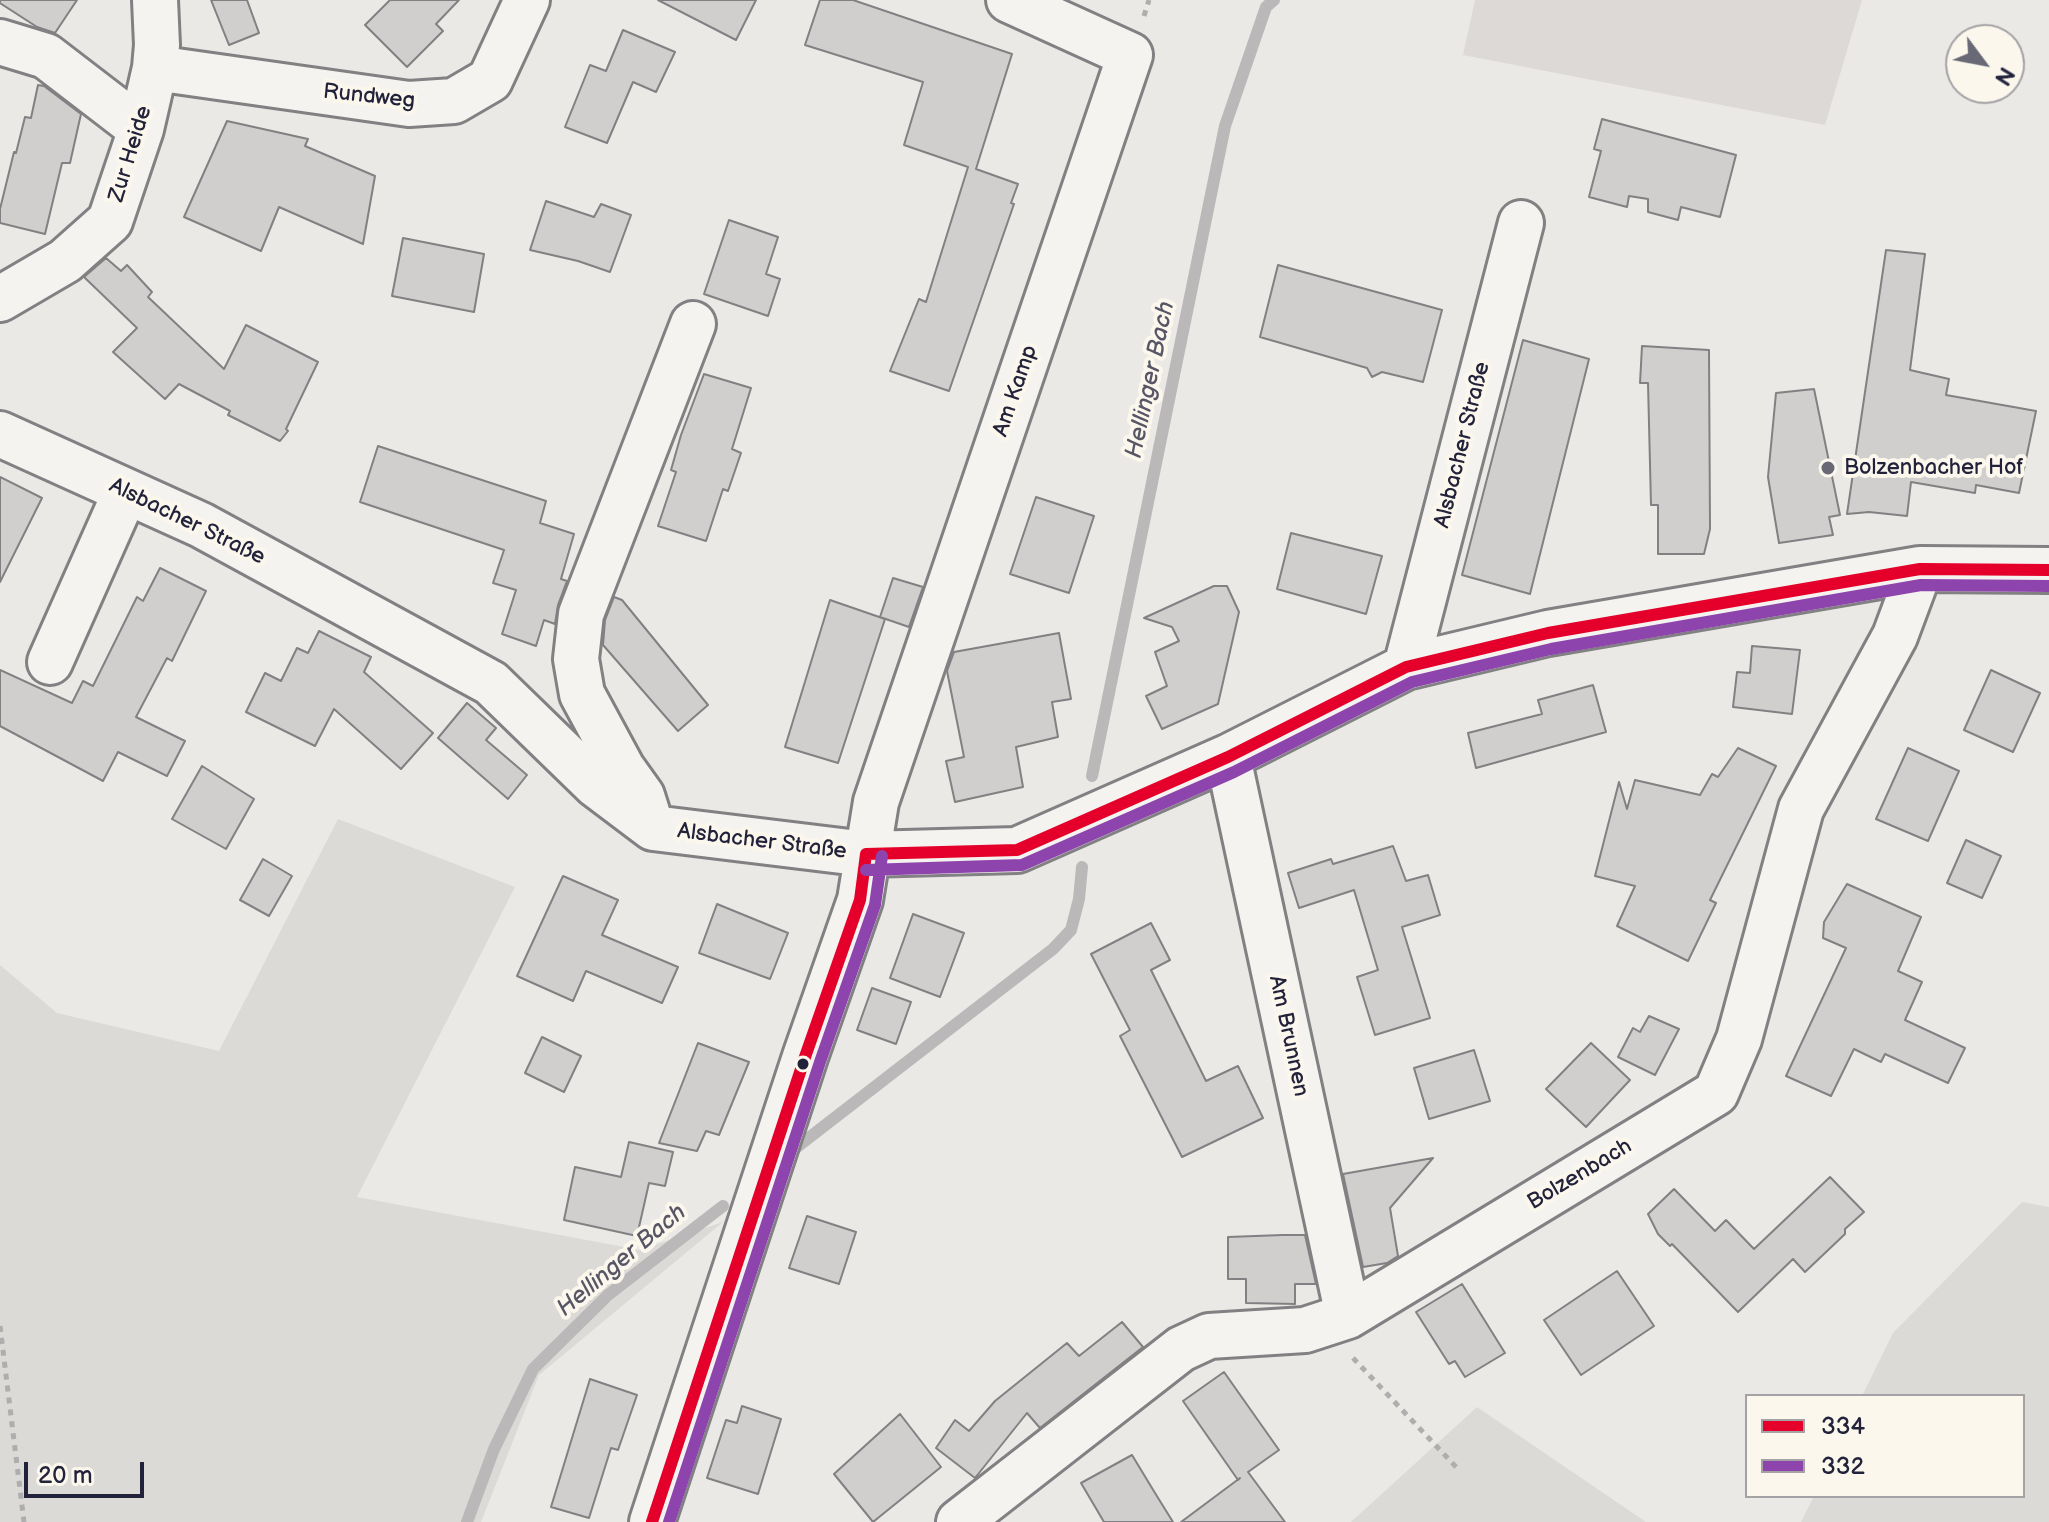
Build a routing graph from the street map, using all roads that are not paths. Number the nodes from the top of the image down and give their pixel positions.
1 (155, 0) edge
2 (527, 0) edge
3 (1009, 0) edge
4 (0, 42) edge
5 (155, 68) junction
6 (141, 129) junction
7 (1521, 223) dead end
8 (0, 299) edge
9 (693, 324) dead end
10 (0, 434) edge
11 (126, 491) junction
12 (1920, 569) junction
13 (2049, 570) edge
14 (50, 662) dead end
15 (1406, 667) junction
16 (1228, 757) junction
17 (653, 828) junction
18 (866, 854) junction
19 (1335, 1320) junction
20 (652, 1522) edge
21 (959, 1522) edge

1 - 5 street, Zur Heide
2 - 5 street, Rundweg
3 - 18 street, Am Kamp
4 - 6 street
5 - 6 street, Zur Heide
6 - 8 street, Zur Heide
7 - 15 street, Alsbacher Straße
9 - 17 street
10 - 11 street, Alsbacher Straße
11 - 14 street
11 - 17 street, Alsbacher Straße
12 - 13 street, Alsbacher Straße
12 - 15 street, Alsbacher Straße
12 - 19 street, Bolzenbach
15 - 16 street, Alsbacher Straße
16 - 18 street, Alsbacher Straße
16 - 19 street, Am Brunnen
17 - 18 street, Alsbacher Straße
18 - 20 street
19 - 21 street, Bolzenbach

